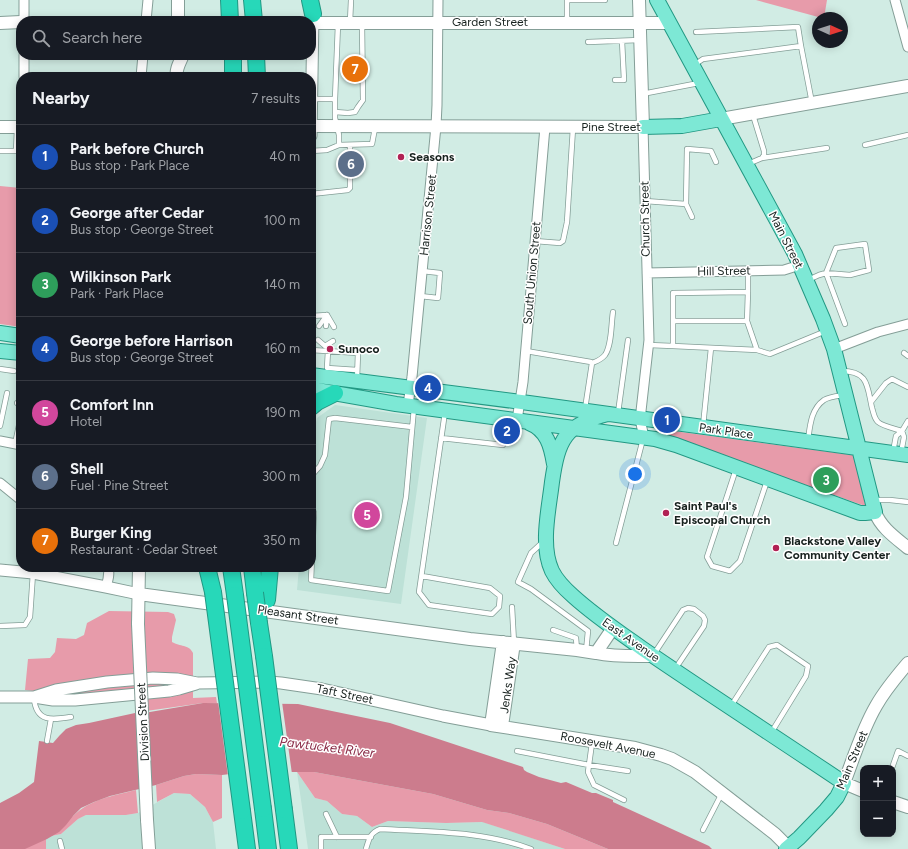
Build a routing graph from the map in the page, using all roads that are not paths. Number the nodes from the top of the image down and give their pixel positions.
1 (24, 0) edge
2 (148, 0) edge
3 (178, 0) edge
4 (229, 0) edge
5 (252, 0) edge
6 (351, 0) edge
7 (438, 0) edge
8 (606, 0) edge
9 (639, 0) edge
10 (657, 0) edge
11 (895, 0) edge
12 (312, 12) edge
13 (24, 16) edge
14 (146, 16) edge
15 (178, 16) edge
16 (230, 16) edge
17 (254, 16) edge
18 (0, 22) edge
19 (16, 22) edge
20 (438, 22) junction
21 (567, 22) junction
22 (669, 22) junction
23 (338, 23) junction
24 (356, 23) junction
25 (640, 23) junction
26 (696, 32) dead end
27 (622, 40) junction
28 (640, 40) junction
29 (588, 42) dead end
30 (801, 46) junction
31 (908, 47) edge
32 (24, 60) edge
33 (143, 60) edge
34 (176, 60) edge
35 (181, 60) edge
36 (233, 60) edge
37 (256, 60) edge
38 (312, 60) edge
39 (692, 66) junction
40 (24, 72) edge
41 (141, 72) edge
42 (176, 72) edge
43 (177, 72) edge
44 (233, 72) edge
45 (257, 72) edge
46 (312, 72) edge
47 (615, 80) dead end
48 (701, 82) junction
49 (908, 86) edge
50 (642, 94) junction
51 (316, 99) edge
52 (335, 99) junction
53 (812, 103) junction
54 (335, 112) junction
55 (753, 113) junction
56 (721, 119) junction
57 (336, 126) junction
58 (376, 126) junction
59 (436, 126) junction
60 (545, 126) junction
61 (0, 127) edge
62 (16, 127) edge
63 (573, 127) junction
64 (643, 127) junction
65 (316, 128) edge
66 (908, 135) edge
67 (339, 145) junction
68 (350, 145) junction
69 (865, 145) dead end
70 (826, 148) dead end
71 (0, 151) edge
72 (16, 151) edge
73 (316, 151) edge
74 (762, 158) junction
75 (716, 162) dead end
76 (746, 165) junction
77 (316, 193) edge
78 (645, 201) junction
79 (686, 204) junction
80 (692, 217) dead end
81 (535, 242) junction
82 (800, 265) junction
83 (422, 271) junction
84 (748, 271) junction
85 (647, 273) junction
86 (826, 273) junction
87 (806, 280) junction
88 (748, 292) junction
89 (420, 296) junction
90 (613, 312) dead end
91 (316, 316) edge
92 (327, 316) junction
93 (674, 321) junction
94 (747, 321) junction
95 (845, 324) dead end
96 (908, 324) edge
97 (319, 326) dead end
98 (326, 326) dead end
99 (334, 326) dead end
100 (828, 330) junction
101 (0, 333) edge
102 (16, 335) edge
103 (318, 340) dead end
104 (326, 340) dead end
105 (333, 340) dead end
106 (628, 340) dead end
107 (649, 344) junction
108 (674, 346) junction
109 (711, 348) junction
110 (326, 349) junction
111 (834, 349) junction
112 (316, 350) edge
113 (757, 350) junction
114 (0, 351) edge
115 (526, 351) junction
116 (16, 353) edge
117 (592, 363) junction
118 (0, 369) edge
119 (14, 371) dead end
120 (840, 371) junction
121 (316, 375) edge
122 (357, 375) junction
123 (410, 387) junction
124 (908, 387) edge
125 (316, 390) edge
126 (335, 392) junction
127 (7, 393) dead end
128 (846, 395) junction
129 (525, 402) junction
130 (871, 402) junction
131 (316, 403) edge
132 (411, 406) junction
133 (445, 410) junction
134 (613, 414) junction
135 (640, 418) junction
136 (516, 420) junction
137 (908, 421) edge
138 (581, 422) junction
139 (0, 426) edge
140 (412, 427) junction
141 (702, 427) junction
142 (902, 431) junction
143 (644, 437) junction
144 (441, 438) junction
145 (0, 441) edge
146 (807, 442) junction
147 (16, 445) edge
148 (859, 449) junction
149 (901, 454) edge
150 (554, 466) junction
151 (737, 467) junction
152 (316, 470) edge
153 (768, 479) junction
154 (0, 483) edge
155 (16, 496) edge
156 (908, 502) edge
157 (874, 506) junction
158 (546, 540) junction
159 (616, 543) dead end
160 (908, 548) edge
161 (0, 570) edge
162 (16, 571) edge
163 (22, 572) edge
164 (109, 572) edge
165 (139, 572) edge
166 (208, 572) edge
167 (211, 572) edge
168 (232, 572) edge
169 (254, 572) edge
170 (268, 572) edge
171 (311, 572) edge
172 (33, 573) junction
173 (422, 576) junction
174 (106, 587) junction
175 (213, 592) junction
176 (139, 594) junction
177 (261, 596) junction
178 (512, 607) dead end
179 (0, 626) edge
180 (613, 628) junction
181 (553, 630) dead end
182 (508, 643) junction
183 (586, 651) junction
184 (654, 656) junction
185 (908, 664) edge
186 (674, 670) junction
187 (153, 678) junction
188 (197, 684) junction
189 (153, 692) junction
190 (0, 697) edge
191 (34, 697) junction
192 (730, 707) junction
193 (71, 717) dead end
194 (51, 719) junction
195 (497, 725) junction
196 (770, 734) junction
197 (47, 741) dead end
198 (592, 741) junction
199 (518, 751) dead end
200 (908, 756) edge
201 (589, 765) junction
202 (893, 765) edge
203 (628, 771) dead end
204 (844, 783) junction
205 (860, 790) edge
206 (722, 793) junction
207 (624, 800) dead end
208 (896, 803) edge
209 (908, 807) edge
210 (242, 812) junction
211 (326, 814) dead end
212 (703, 830) dead end
213 (337, 837) junction
214 (371, 837) junction
215 (60, 841) dead end
216 (788, 848) edge
217 (62, 849) edge
218 (149, 849) edge
219 (242, 849) edge
220 (247, 849) edge
221 (268, 849) edge
222 (289, 849) edge
223 (321, 849) edge
224 (366, 849) edge
225 (531, 849) edge

1 - 13 street
2 - 14 street
3 - 15 main road
4 - 16 highway
5 - 17 highway
6 - 24 lane
7 - 20 street, Harrison Street
8 - 21 lane
9 - 25 main road, Church Street
10 - 22 main road, Main Street
11 - 31 street
12 - 23 main road, Garden Street
18 - 19 main road
20 - 21 main road, Garden Street
20 - 24 main road, Garden Street
20 - 59 street, Harrison Street
21 - 25 main road, Garden Street
22 - 25 main road, Garden Street
22 - 39 main road, Main Street
23 - 24 main road, Garden Street
23 - 52 lane
24 - 54 lane
25 - 28 main road, Church Street
26 - 30 lane
27 - 28 lane
27 - 29 lane
27 - 47 lane
28 - 50 main road, Church Street
30 - 39 lane
30 - 53 lane
32 - 40 street
33 - 41 street
34 - 42 main road
35 - 43 main road
36 - 44 highway
37 - 45 highway
38 - 46 street
39 - 48 main road, Main Street
48 - 50 lane
48 - 56 main road, Main Street
49 - 53 main road, Pine Street
50 - 64 main road, Church Street
51 - 52 lane
52 - 54 lane
53 - 55 main road, Pine Street
54 - 57 lane
55 - 56 main road, Pine Street
55 - 74 lane
56 - 64 main road, Pine Street
56 - 76 main road, Main Street
57 - 58 main road, Pine Street
57 - 65 main road, Pine Street
57 - 67 lane
58 - 59 main road, Pine Street
58 - 68 lane
59 - 60 main road, Pine Street
59 - 83 street, Harrison Street
60 - 63 main road, Pine Street
60 - 81 street, South Union Street
61 - 62 main road
63 - 64 main road, Pine Street
63 - 81 lane
64 - 78 street, Church Street
66 - 69 lane
67 - 68 lane
67 - 73 lane
68 - 77 lane
70 - 74 lane
71 - 72 lane
74 - 76 lane
75 - 79 lane
76 - 82 main road, Main Street
78 - 79 lane
78 - 85 street, Church Street
79 - 80 lane
81 - 115 street, South Union Street
82 - 84 street, Hill Street
82 - 87 main road, Main Street
83 - 89 street, Harrison Street
83 - 89 lane
84 - 85 street, Hill Street
84 - 88 lane
85 - 107 street, Church Street
86 - 86 lane
86 - 87 lane
86 - 95 lane
87 - 100 main road, Main Street
88 - 93 lane
88 - 94 lane
89 - 123 street, Harrison Street
90 - 117 lane
91 - 92 lane
92 - 97 lane
92 - 98 lane
92 - 99 lane
93 - 94 lane
93 - 108 lane
94 - 113 lane
96 - 111 street
100 - 111 main road, Main Street
100 - 113 lane
101 - 102 main road
103 - 110 lane
104 - 110 lane
105 - 110 lane
106 - 134 lane
107 - 108 lane
107 - 135 street, Church Street
108 - 109 lane
109 - 113 lane
109 - 141 lane
110 - 112 lane
110 - 122 lane
110 - 122 lane
111 - 120 main road, Main Street
114 - 116 main road
115 - 117 lane
115 - 129 street, South Union Street
117 - 138 lane
118 - 119 lane
120 - 128 main road, Main Street
120 - 130 lane
121 - 122 main road, Park Place
122 - 123 main road, Park Place
123 - 129 main road, Park Place
123 - 132 street, Harrison Street
124 - 130 lane
125 - 126 main road, Park Place
126 - 131 highway
126 - 132 main road, Park Place
127 - 139 lane
128 - 146 lane
128 - 148 main road, Main Street
129 - 136 street, South Union Street
129 - 138 main road, Park Place
130 - 142 lane
132 - 133 main road, Park Place
132 - 140 lane
133 - 136 main road, Park Place
133 - 144 lane
134 - 135 main road, Park Place
134 - 138 main road
135 - 141 main road, Park Place
135 - 143 street, Church Street
136 - 138 main road, Park Place
136 - 144 lane
136 - 150 main road
137 - 142 lane
138 - 143 main road, Park Place
138 - 150 main road, East Avenue
140 - 152 lane
140 - 171 lane
141 - 146 main road, Park Place
142 - 149 lane
142 - 149 lane
143 - 151 main road, Park Place
143 - 159 lane
144 - 173 lane
145 - 147 street
146 - 148 main road, Park Place
148 - 149 main road
148 - 157 main road
150 - 158 main road, East Avenue
151 - 153 main road, Park Place
151 - 153 lane
153 - 157 main road, Park Place
154 - 155 street
156 - 157 lane
157 - 160 main road
158 - 180 main road, East Avenue
158 - 183 lane
161 - 162 street, Pleasant Street
163 - 172 street, Pleasant Street
164 - 174 street
165 - 176 main road, Division Street
166 - 175 highway
167 - 175 highway
168 - 221 highway, bridge
169 - 177 highway
170 - 177 highway
172 - 174 street, Pleasant Street
172 - 179 lane
173 - 173 lane
174 - 176 street, Pleasant Street
175 - 210 highway, bridge
176 - 182 main road, Pleasant Street
176 - 218 main road, Division Street, bridge
177 - 222 highway, bridge
178 - 182 lane
180 - 183 main road
180 - 184 main road, East Avenue
181 - 183 lane
182 - 183 main road, Pleasant Street
182 - 195 main road, Jenks Way
183 - 184 main road, Pleasant Street
184 - 186 main road, East Avenue
184 - 186 lane
185 - 204 main road, Main Street
186 - 192 main road, East Avenue
187 - 188 street, Taft Street
187 - 189 street
187 - 191 street, Taft Street
188 - 189 street, Taft Street
188 - 195 street, Taft Street
189 - 191 street, Taft Street
190 - 191 street, Taft Street
191 - 194 lane
192 - 196 main road, East Avenue
192 - 196 lane
193 - 194 lane
194 - 197 lane
195 - 198 main road, Roosevelt Avenue
196 - 204 main road, East Avenue
198 - 201 lane
198 - 206 main road, Roosevelt Avenue
199 - 201 lane
200 - 202 lane
201 - 203 lane
201 - 207 lane
204 - 205 main road
204 - 216 main road, Main Street
206 - 212 lane
206 - 216 main road, Roosevelt Avenue
208 - 209 main road
210 - 219 highway
210 - 220 highway
211 - 213 lane
213 - 214 lane
213 - 223 lane
214 - 224 lane
214 - 225 lane
215 - 217 lane

